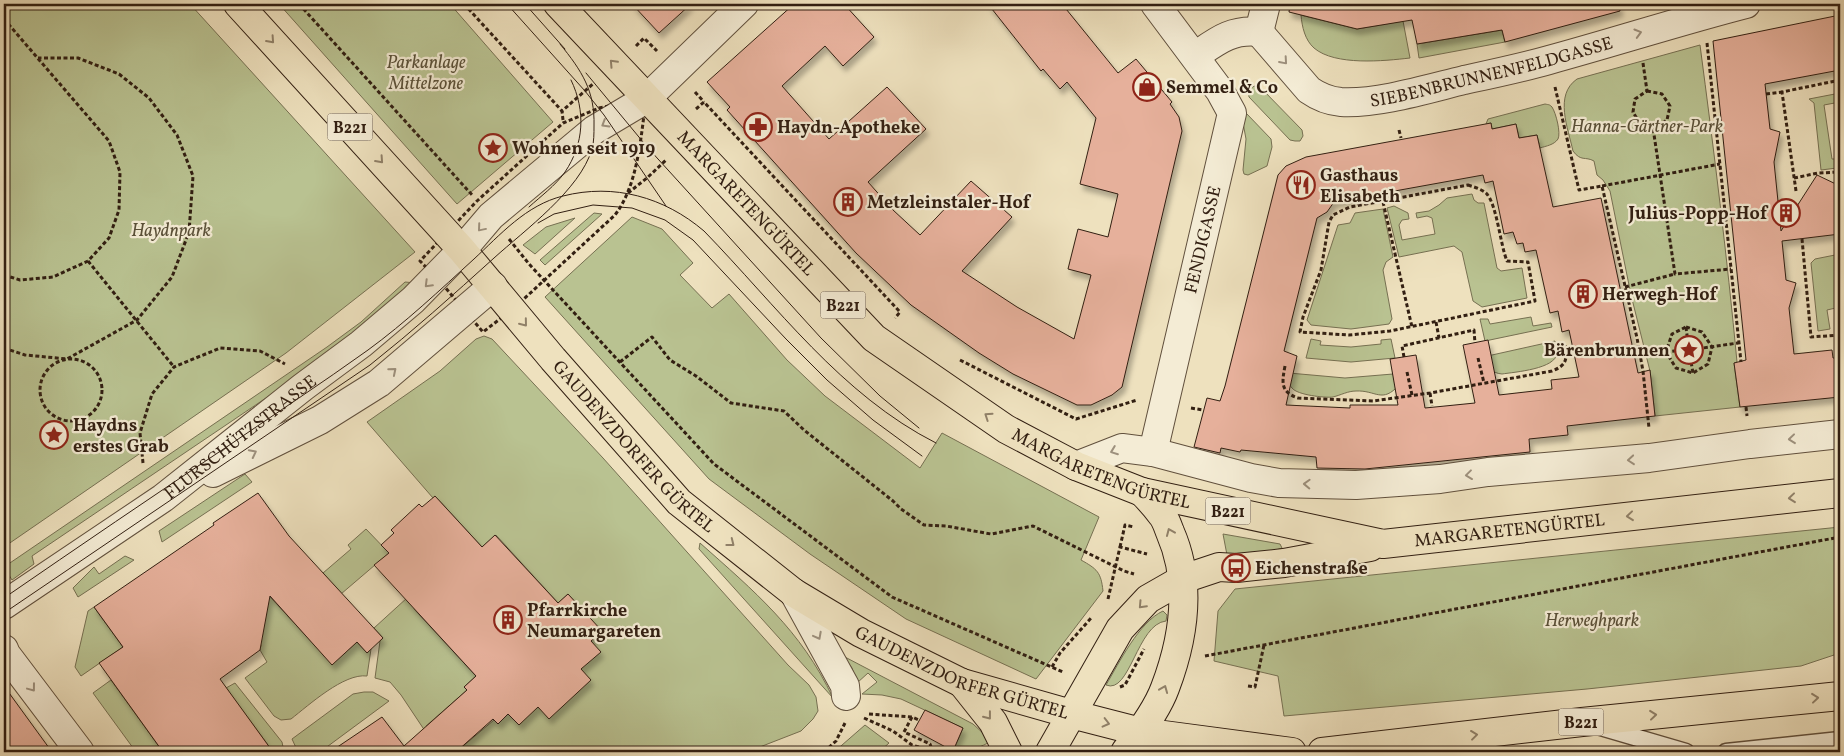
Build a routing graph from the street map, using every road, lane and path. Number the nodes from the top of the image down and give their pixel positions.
1 (238, 4) edge
2 (298, 4) edge
3 (464, 4) edge
4 (558, 4) edge
5 (744, 4) edge
6 (1155, 4) edge
7 (1266, 4) edge
8 (1746, 4) edge
9 (1703, 15) junction
10 (4, 19) edge
11 (1259, 32) junction
12 (1638, 33) junction
13 (1195, 56) junction
14 (38, 58) junction
15 (1548, 60) junction
16 (1840, 80) edge
17 (1647, 91) junction
18 (1782, 92) junction
19 (1766, 94) dead end
20 (646, 99) junction
21 (1719, 102) dead end
22 (1714, 103) junction
23 (562, 111) dead end
24 (1653, 128) junction
25 (1399, 130) dead end
26 (1401, 138) dead end
27 (1720, 164) junction
28 (1840, 172) edge
29 (1661, 175) junction
30 (1794, 178) junction
31 (1602, 186) junction
32 (1796, 190) dead end
33 (1410, 192) dead end
34 (1411, 197) junction
35 (1384, 202) junction
36 (491, 216) junction
37 (1802, 239) dead end
38 (462, 250) junction
39 (88, 261) junction
40 (1731, 269) junction
41 (1676, 274) junction
42 (4, 275) edge
43 (544, 281) junction
44 (493, 286) junction
45 (1625, 287) junction
46 (513, 309) junction
47 (896, 317) dead end
48 (137, 320) junction
49 (1436, 322) junction
50 (903, 323) dead end
51 (1412, 327) junction
52 (1686, 327) junction
53 (488, 328) dead end
54 (1840, 334) edge
55 (1439, 338) junction
56 (1476, 343) dead end
57 (1565, 343) dead end
58 (1688, 343) junction
59 (1738, 343) junction
60 (1712, 347) junction
61 (4, 348) edge
62 (1696, 349) junction
63 (1682, 350) junction
64 (1666, 352) junction
65 (1640, 355) junction
66 (1690, 356) junction
67 (1404, 357) dead end
68 (1478, 358) dead end
69 (67, 359) junction
70 (958, 359) dead end
71 (620, 362) junction
72 (1740, 362) dead end
73 (285, 364) dead end
74 (1285, 366) dead end
75 (174, 367) junction
76 (1407, 372) dead end
77 (1693, 374) junction
78 (1484, 384) junction
79 (1430, 393) junction
80 (1412, 395) junction
81 (1166, 401) junction
82 (1432, 406) dead end
83 (1746, 407) dead end
84 (1747, 418) dead end
85 (1648, 428) dead end
86 (1840, 434) edge
87 (1154, 452) junction
88 (143, 463) dead end
89 (1076, 466) junction
90 (1142, 492) junction
91 (1840, 493) edge
92 (163, 498) junction
93 (1135, 527) dead end
94 (1840, 537) edge
95 (1383, 544) junction
96 (1120, 547) junction
97 (1151, 555) dead end
98 (1115, 567) junction
99 (1135, 574) dead end
100 (1183, 579) junction
101 (794, 593) junction
102 (4, 605) edge
103 (1102, 606) dead end
104 (1096, 612) dead end
105 (1264, 645) junction
106 (4, 649) edge
107 (1199, 658) dead end
108 (962, 683) junction
109 (1248, 686) dead end
110 (1840, 696) edge
111 (851, 710) junction
112 (866, 714) dead end
113 (1071, 714) junction
114 (912, 717) junction
115 (919, 720) dead end
116 (1582, 722) junction
117 (1840, 740) edge
118 (1133, 742) edge
119 (80, 752) edge
120 (824, 752) edge
121 (933, 752) edge
122 (937, 752) edge
123 (1008, 752) edge
124 (1050, 752) edge
125 (1292, 752) edge
126 (1322, 752) edge
127 (1686, 752) edge
128 (1726, 752) edge

1 -> 38 main road, GAUDENZDORFER GÜRTEL / B221
2 - 36 path
3 - 23 path
20 -> 4 main road, MARGARETENGÜRTEL / B221
5 - 20 street, FLURSCHÜTZSTRASSE
6 - 13 street
7 - 11 street
8 - 9 street, SIEBENBRUNNENFELDGASSE
9 - 12 street, SIEBENBRUNNENFELDGASSE
9 - 22 path
10 - 14 path
11 - 13 street
11 -> 15 street, SIEBENBRUNNENFELDGASSE
15 -> 12 street, SIEBENBRUNNENFELDGASSE
12 - 17 path
13 - 81 street, FENDIGASSE
14 - 39 path
14 - 48 path
15 - 31 path
16 - 18 path
17 - 24 path
17 - 24 path
18 - 19 path
18 - 30 path
20 -> 36 street, FLURSCHÜTZSTRASSE
20 - 43 path
89 -> 20 main road, MARGARETENGÜRTEL / B221
21 - 22 path
22 - 27 path
24 - 29 path
25 - 26 path
27 - 29 path
27 - 40 path
28 - 30 path
29 - 31 path
29 - 41 path
30 - 32 path
31 - 45 path
33 - 34 path
34 - 35 path
34 - 49 path
35 - 51 path
35 - 51 path
36 -> 38 street, FLURSCHÜTZSTRASSE
36 - 43 path
37 - 54 path
38 - 44 main road, GAUDENZDORFER GÜRTEL / B221
38 -> 92 street, FLURSCHÜTZSTRASSE
39 - 42 path
39 - 48 path
40 - 41 path
40 - 59 path
41 - 45 path
43 - 46 path
43 - 71 path
44 - 46 main road, GAUDENZDORFER GÜRTEL / B221
92 -> 44 street
45 - 65 path
46 - 53 path
46 -> 101 main road, GAUDENZDORFER GÜRTEL / B221
47 - 50 path
48 - 69 path
48 - 75 path
49 - 51 path
49 - 55 path
52 - 58 path
52 - 60 path
52 - 64 path
55 - 56 path
55 - 67 path
57 - 78 path
58 - 62 path
58 - 63 path
59 - 60 path
59 - 72 path
60 - 62 path
60 - 77 path
61 - 69 path
62 - 66 path
63 - 64 path
63 - 66 path
64 - 65 path
64 - 77 path
65 - 85 path
66 - 77 path
68 - 78 path
69 - 69 path
70 - 81 path
71 - 98 path
71 - 104 path
73 - 75 path
74 - 80 path
75 - 88 path
76 - 80 path
78 - 79 path
79 - 80 path
79 - 82 path
81 - 87 street, FENDIGASSE
83 - 84 path
86 -> 87 street, MARGARETENGÜRTEL
87 -> 89 street
89 - 90 main road, MARGARETENGÜRTEL / B221
90 - 95 main road, MARGARETENGÜRTEL / B221
100 -> 90 main road
91 -> 95 main road, MARGARETENGÜRTEL / B221
92 - 102 street, FLURSCHÜTZSTRASSE
93 - 96 path
94 - 105 path
95 - 100 main road
96 - 97 path
96 - 98 path
98 - 99 path
98 - 103 path
100 -> 113 main road
118 -> 100 main road
101 - 108 main road, GAUDENZDORFER GÜRTEL / B221
101 -> 111 street
105 - 107 path
105 - 109 path
106 -> 119 street
108 - 113 main road, GAUDENZDORFER GÜRTEL / B221
108 -> 123 main road
116 -> 110 main road, B221
111 - 120 path
111 - 121 path
112 - 114 path
113 -> 118 main road, GAUDENZDORFER GÜRTEL / B221
113 - 124 main road
114 - 115 path
114 - 121 path
126 -> 116 main road, B221
116 - 127 lane
117 - 128 lane
118 - 125 main road, B221
121 - 122 path

